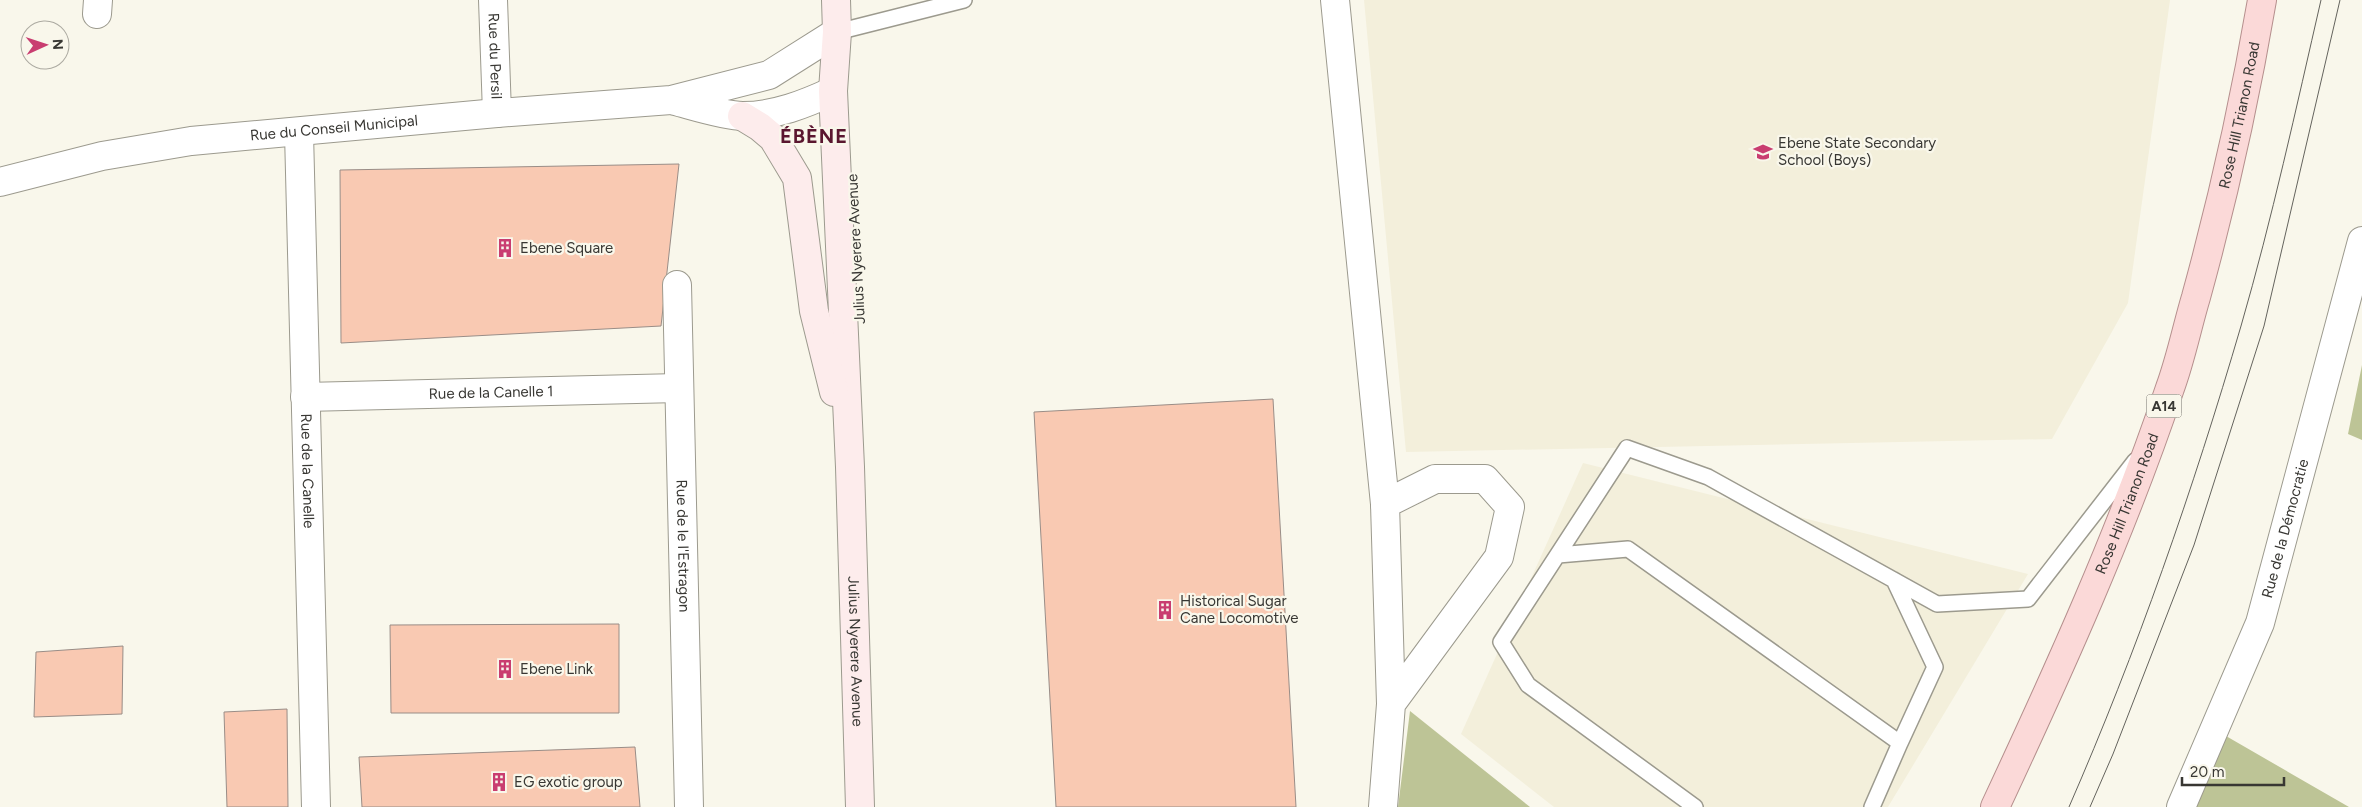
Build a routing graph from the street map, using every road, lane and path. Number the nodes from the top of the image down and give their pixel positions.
1 (493, 0) edge
2 (836, 0) edge
3 (964, 0) edge
4 (1335, 0) edge
5 (2262, 0) edge
6 (837, 32) junction
7 (833, 91) junction
8 (671, 100) junction
9 (498, 113) junction
10 (742, 116) junction
11 (299, 133) junction
12 (0, 182) edge
13 (2362, 241) edge
14 (677, 286) dead end
15 (679, 388) junction
16 (304, 397) junction
17 (2153, 438) junction
18 (849, 457) junction
19 (1385, 504) junction
20 (1558, 555) junction
21 (1894, 580) junction
22 (1391, 704) junction
23 (1900, 743) junction
24 (1997, 802) edge
25 (316, 807) edge
26 (689, 807) edge
27 (860, 807) edge
28 (1383, 807) edge
29 (1695, 807) edge
30 (1872, 807) edge
31 (2181, 807) edge

1 - 9 street, Rue du Persil
2 - 6 main road, Julius Nyerere Avenue
3 - 6 lane
4 - 19 street
5 - 17 main road, Rose Hill Trianon Road / A14
6 - 7 main road, Julius Nyerere Avenue
6 - 8 street
6 - 18 main road, Julius Nyerere Avenue
7 - 10 street
7 - 18 main road, Julius Nyerere Avenue
8 - 9 street, Rue du Conseil Municipal
8 - 10 street
9 - 11 street, Rue du Conseil Municipal
10 - 18 main road
11 - 12 street, Rue du Conseil Municipal
11 - 16 street, Rue de la Canelle
13 - 31 street, Rue de la Démocratie
14 - 15 street, Rue de le I'Estragon
15 - 16 street, Rue de la Canelle 1
15 - 26 street, Rue de le I'Estragon
16 - 25 street, Rue de la Canelle
17 - 21 lane
17 - 24 main road, Rose Hill Trianon Road / A14
18 - 27 main road, Julius Nyerere Avenue
19 - 22 street
19 - 22 street
20 - 21 lane
20 - 23 lane
20 - 29 lane
21 - 23 lane
22 - 28 street
23 - 30 lane

